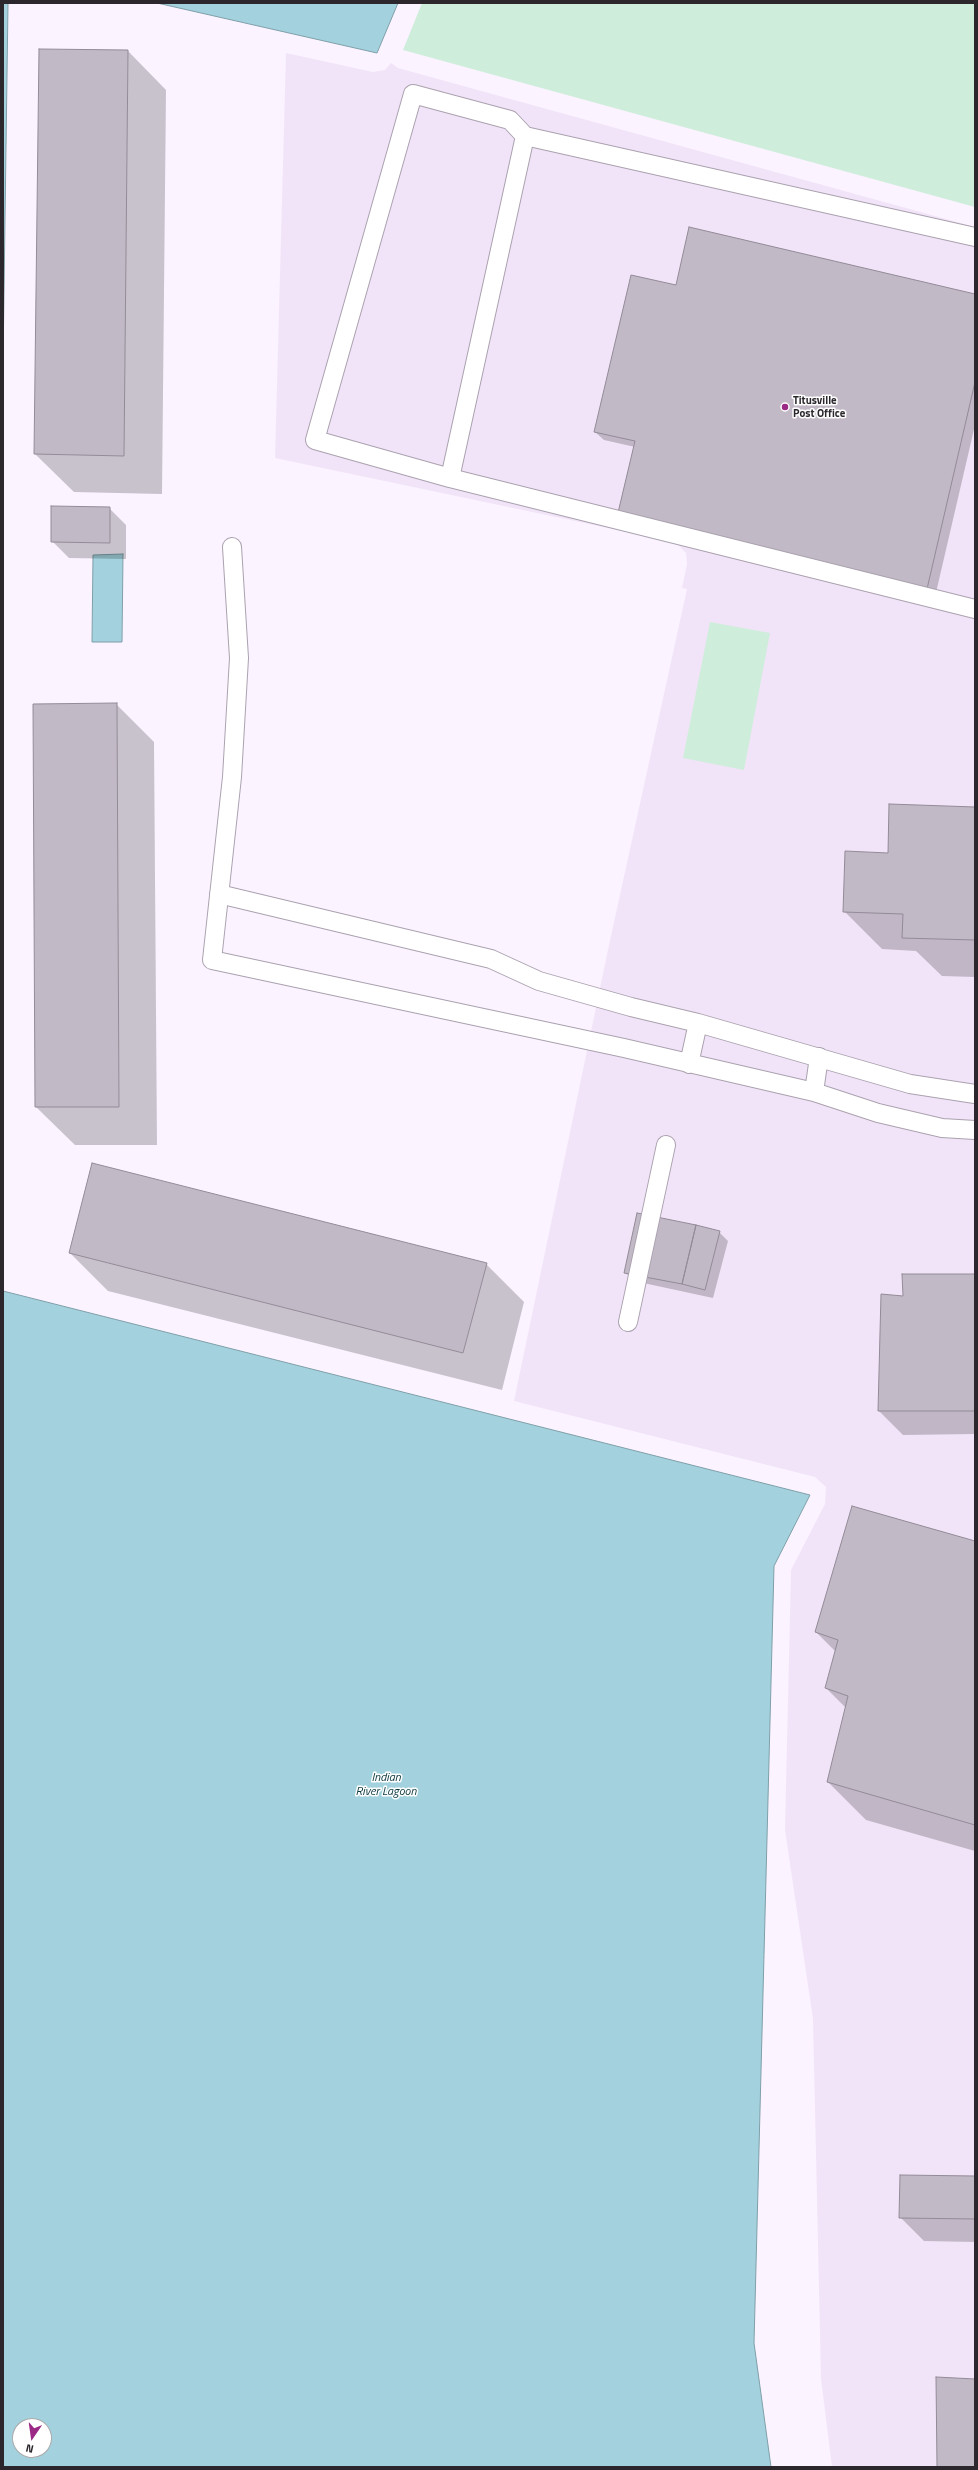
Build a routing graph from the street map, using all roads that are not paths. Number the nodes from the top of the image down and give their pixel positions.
1 (525, 136) junction
2 (975, 237) edge
3 (450, 478) junction
4 (232, 546) dead end
5 (975, 609) edge
6 (219, 894) junction
7 (698, 1023) junction
8 (819, 1057) junction
9 (689, 1064) junction
10 (814, 1092) junction
11 (975, 1094) edge
12 (975, 1130) edge
13 (666, 1145) dead end
14 (628, 1322) dead end

1 - 2 lane
1 - 3 lane
1 - 3 lane
3 - 5 lane
4 - 6 lane
6 - 7 lane
6 - 9 lane
7 - 8 lane
7 - 9 lane
8 - 10 lane
8 - 11 lane
9 - 10 lane
10 - 12 lane
13 - 14 lane

